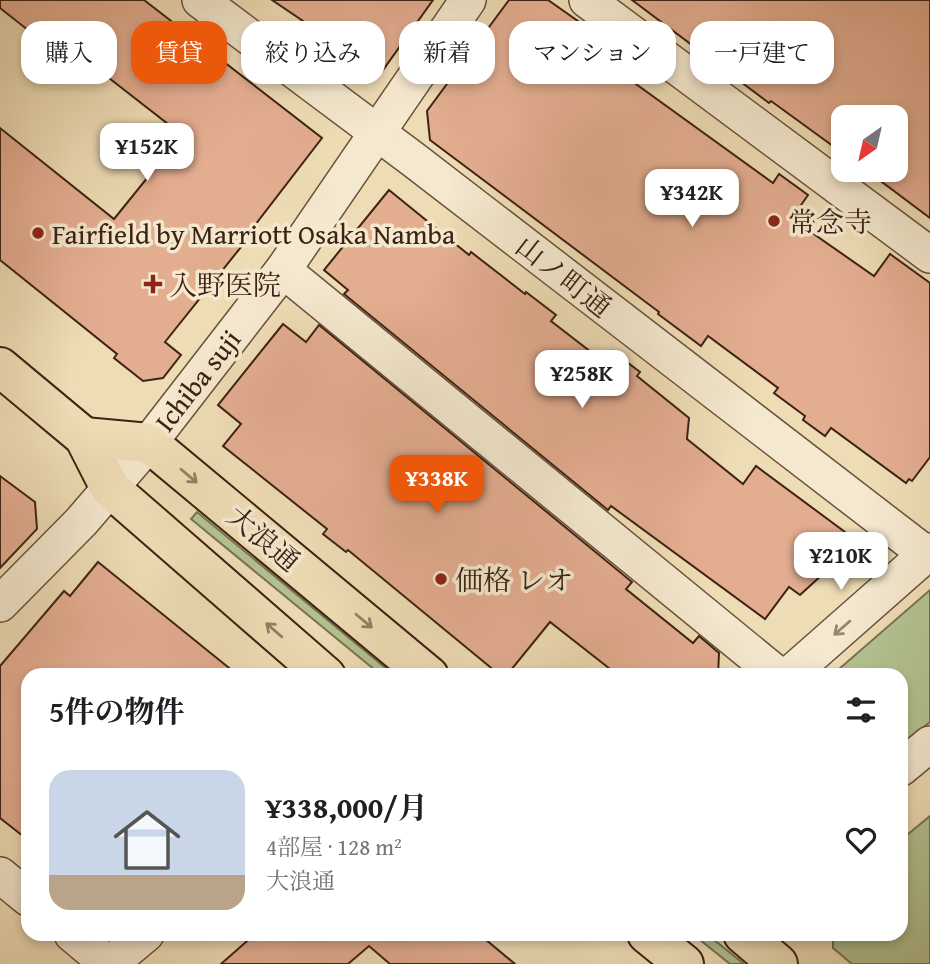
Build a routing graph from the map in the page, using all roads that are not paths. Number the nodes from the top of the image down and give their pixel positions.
1 (200, 0) edge
2 (468, 0) edge
3 (587, 0) edge
4 (376, 132) junction
5 (930, 255) edge
6 (283, 270) junction
7 (0, 367) edge
8 (84, 437) junction
9 (149, 443) junction
10 (110, 488) junction
11 (928, 552) edge
12 (0, 604) edge
13 (317, 668) edge
14 (419, 668) edge
15 (769, 668) edge
16 (797, 668) edge
17 (930, 744) edge
18 (908, 762) edge
19 (0, 874) edge
20 (21, 892) edge
21 (81, 941) edge
22 (137, 941) edge
23 (656, 941) edge
24 (751, 941) edge
25 (109, 964) edge
26 (684, 964) edge
27 (778, 964) edge

1 - 4 street, 山ノ町通
2 - 4 street, Ichiba suji
3 - 5 street
4 - 6 street, Ichiba suji
4 - 11 street, 山ノ町通
6 - 9 street, Ichiba suji
6 - 15 street
7 - 8 main road
8 - 9 main road
8 - 10 main road
9 - 10 street, Ichiba suji
9 -> 14 main road, 大浪通
10 - 12 street, Ichiba suji
13 -> 10 main road
11 -> 16 street
17 - 18 street
19 - 20 street
21 - 25 street
22 - 25 street
23 - 26 main road
24 - 27 main road

